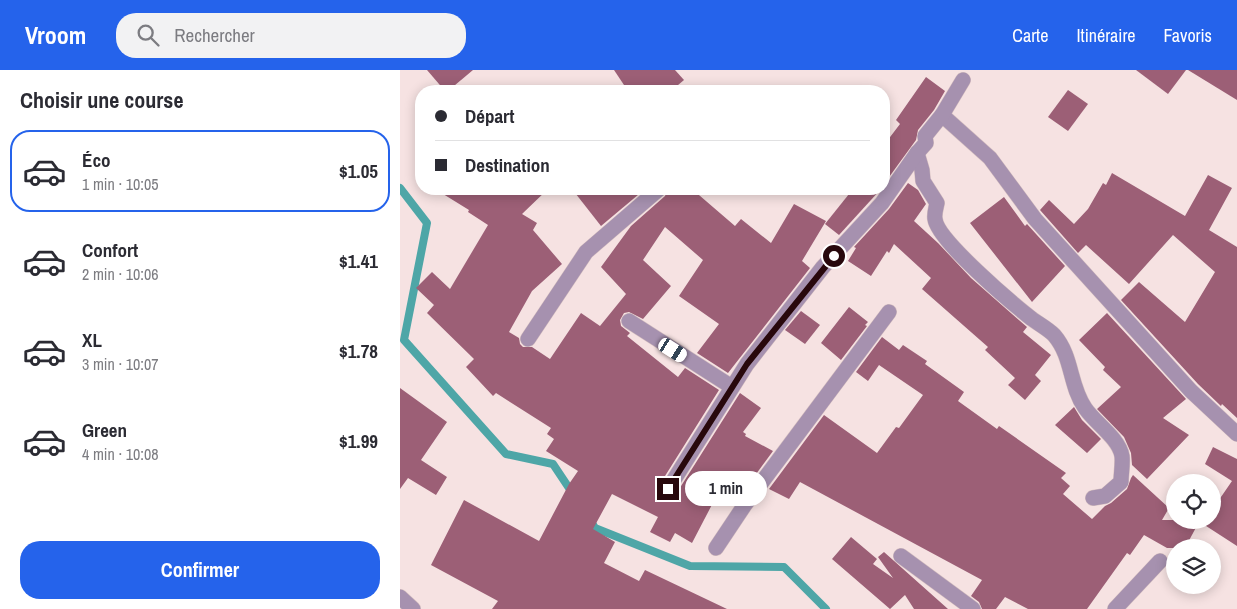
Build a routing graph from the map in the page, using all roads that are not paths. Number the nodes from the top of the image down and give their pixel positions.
1 (963, 80) dead end
2 (942, 115) junction
3 (917, 153) junction
4 (890, 192) edge
5 (652, 195) edge
6 (888, 195) edge
7 (890, 312) dead end
8 (629, 322) dead end
9 (528, 339) dead end
10 (732, 387) junction
11 (1237, 434) edge
12 (668, 489) dead end
13 (1093, 498) dead end
14 (716, 548) dead end
15 (901, 556) dead end
16 (1160, 561) dead end
17 (400, 597) edge
18 (413, 609) edge
19 (973, 609) edge
20 (1115, 609) edge

1 - 2 street
2 - 3 street
2 - 11 street
3 - 4 street
3 - 13 street
5 - 9 street
6 - 10 street
7 - 14 street
8 - 10 street
10 - 12 street
15 - 19 street
16 - 20 street
17 - 18 street

